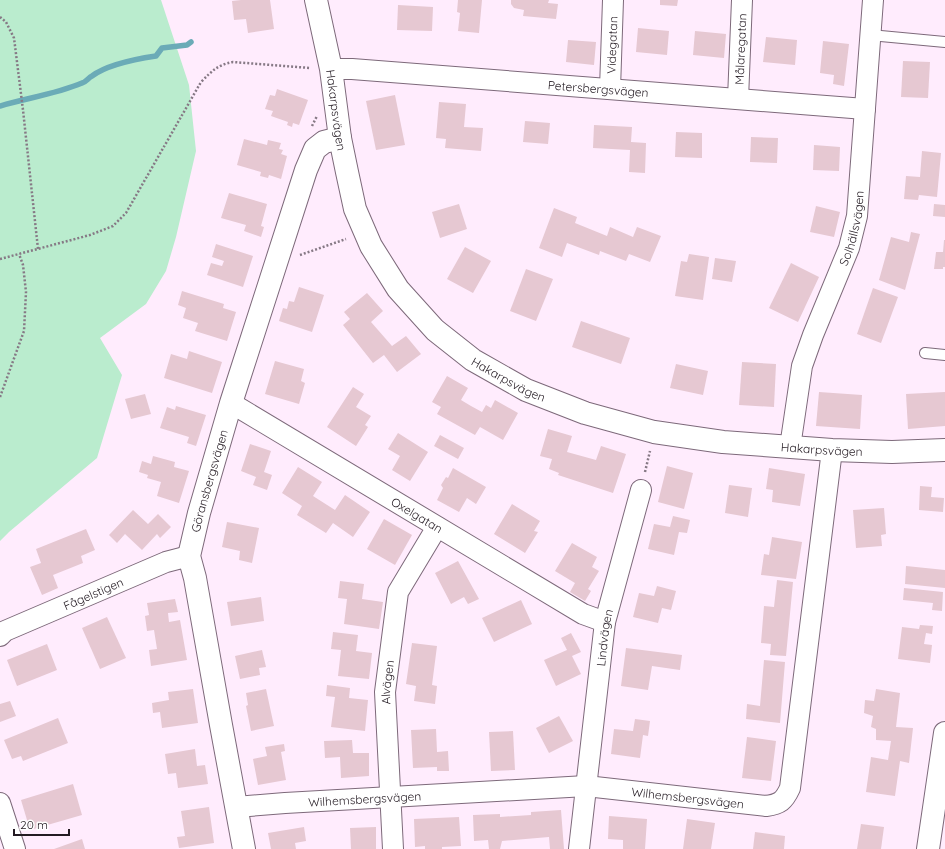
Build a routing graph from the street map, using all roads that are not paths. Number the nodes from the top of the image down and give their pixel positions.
1 (316, 0) edge
2 (613, 0) edge
3 (742, 0) edge
4 (873, 0) edge
5 (870, 35) junction
6 (945, 42) edge
7 (331, 68) junction
8 (610, 89) junction
9 (738, 99) junction
10 (865, 109) junction
11 (340, 138) junction
12 (925, 353) dead end
13 (945, 355) edge
14 (231, 403) junction
15 (790, 447) junction
16 (832, 450) junction
17 (945, 450) edge
18 (641, 490) road end
19 (437, 527) junction
20 (189, 556) junction
21 (605, 622) junction
22 (0, 636) edge
23 (945, 733) edge
24 (586, 786) junction
25 (390, 797) junction
26 (0, 803) edge
27 (236, 807) junction
28 (15, 849) edge
29 (244, 849) edge
30 (393, 849) edge
31 (579, 849) edge
32 (928, 849) edge

1 - 7 street, Hakarpsvägen
2 - 8 street, Videgatan
3 - 9 street, Målaregatan
4 - 5 street, Solhällsvägen
5 - 6 lane
5 - 10 street, Solhällsvägen
7 - 8 street, Petersbergsvägen
7 - 11 street, Hakarpsvägen
8 - 9 street, Petersbergsvägen
9 - 10 street, Petersbergsvägen
10 - 15 street, Solhällsvägen
11 - 14 street, Göransbergsvägen
11 - 15 street, Hakarpsvägen
12 - 13 lane
14 - 19 street, Oxelgatan
14 - 20 street, Göransbergsvägen
15 - 16 street, Hakarpsvägen
16 - 17 street, Hakarpsvägen
16 - 24 street, Wilhemsbergsvägen
18 - 21 street, Lindvägen
19 - 21 street, Oxelgatan
19 - 25 street, Alvägen
20 - 22 street, Fågelstigen
20 - 27 street, Göransbergsvägen
21 - 24 street, Lindvägen
23 - 32 street
24 - 25 street, Wilhemsbergsvägen
24 - 31 street, Lindvägen
25 - 27 street, Wilhemsbergsvägen
25 - 30 street, Alvägen
26 - 28 street
27 - 29 street, Göransbergsvägen

